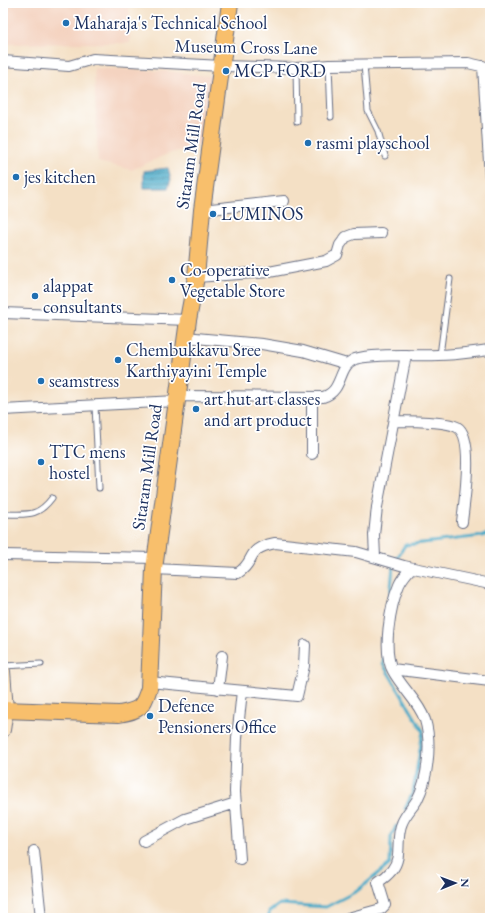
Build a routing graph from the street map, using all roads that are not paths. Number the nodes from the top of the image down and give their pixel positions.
1 (230, 3) edge
2 (3, 61) edge
3 (329, 65) junction
4 (364, 65) junction
5 (222, 66) junction
6 (486, 67) edge
7 (296, 68) junction
8 (331, 117) dead end
9 (297, 122) dead end
10 (385, 156) dead end
11 (490, 178) edge
12 (284, 201) dead end
13 (202, 210) junction
14 (381, 233) dead end
15 (196, 277) junction
16 (450, 279) dead end
17 (3, 313) edge
18 (188, 320) junction
19 (185, 338) junction
20 (490, 350) edge
21 (406, 355) junction
22 (440, 355) junction
23 (347, 364) junction
24 (312, 398) junction
25 (177, 399) junction
26 (96, 406) junction
27 (3, 410) edge
28 (394, 420) junction
29 (312, 454) dead end
30 (99, 488) dead end
31 (52, 498) dead end
32 (3, 514) edge
33 (462, 522) dead end
34 (3, 555) edge
35 (375, 557) junction
36 (154, 564) junction
37 (407, 567) junction
38 (490, 584) edge
39 (305, 645) dead end
40 (222, 656) dead end
41 (41, 664) dead end
42 (3, 666) edge
43 (392, 669) junction
44 (3, 671) edge
45 (490, 681) edge
46 (150, 682) junction
47 (218, 689) junction
48 (242, 691) junction
49 (4, 710) edge
50 (3, 730) edge
51 (236, 803) junction
52 (144, 841) dead end
53 (34, 850) dead end
54 (240, 859) dead end
55 (41, 918) edge
56 (348, 918) edge

1 - 5 main road, Sitaram Mill Road
2 - 5 street, Museum Cross Lane
3 - 4 street, Museum Cross Lane
3 - 7 street, Museum Cross Lane
3 - 8 lane
4 - 6 street, Museum Cross Lane
4 - 10 lane
5 - 7 street, Museum Cross Lane
5 - 13 main road, Sitaram Mill Road
6 - 11 street
7 - 9 lane
12 - 13 street
13 - 15 main road, Sitaram Mill Road
14 - 15 street
15 - 18 main road, Sitaram Mill Road
16 - 22 lane
17 - 18 street
18 - 19 main road, Sitaram Mill Road
19 - 23 street
19 - 25 main road, Sitaram Mill Road
20 - 22 street
21 - 22 street
21 - 23 street
21 - 28 street
23 - 24 street
24 - 25 street
24 - 29 street
25 - 26 street
25 - 36 main road, Sitaram Mill Road
26 - 27 street
26 - 30 lane
28 - 33 street
28 - 35 street
31 - 32 lane
34 - 36 street
35 - 36 street
35 - 37 street
36 - 46 main road, Sitaram Mill Road
37 - 38 street
37 - 43 street
39 - 48 street
40 - 47 street
41 - 42 lane
43 - 45 street
43 - 56 street
44 - 49 main road
46 - 47 street
46 - 49 main road, Sitaram Mill Road
47 - 48 street
48 - 51 street
49 - 50 main road
51 - 52 street
51 - 54 street
53 - 55 street

